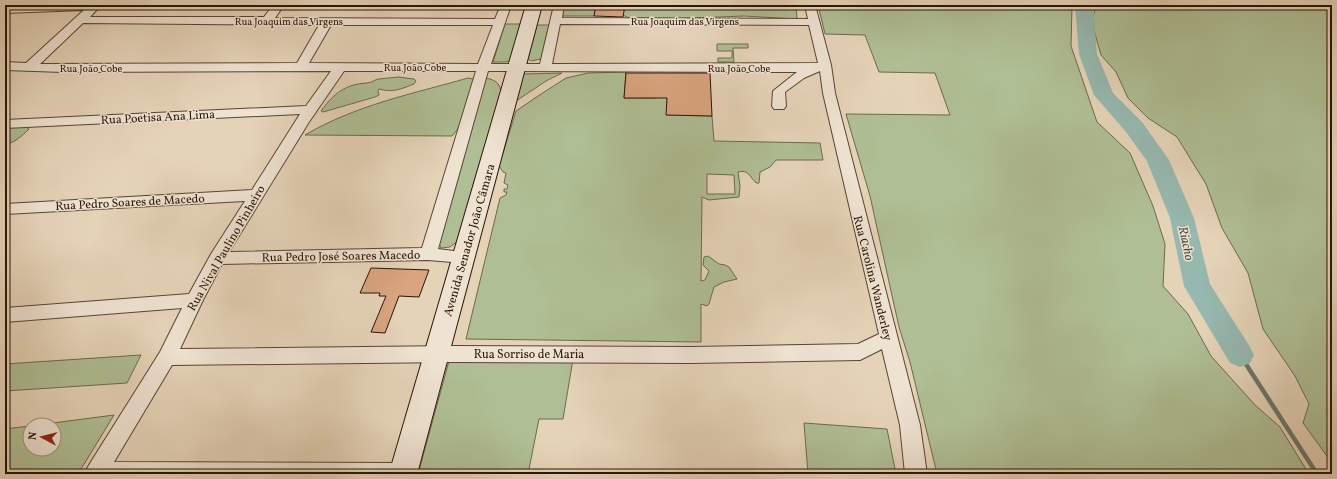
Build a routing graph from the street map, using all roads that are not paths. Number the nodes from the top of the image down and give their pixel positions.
1 (96, 5) edge
2 (280, 5) edge
3 (506, 5) edge
4 (534, 5) edge
5 (559, 5) edge
6 (800, 5) edge
7 (810, 5) edge
8 (5, 10) edge
9 (79, 20) junction
10 (267, 21) junction
11 (327, 21) junction
12 (555, 21) junction
13 (500, 22) junction
14 (810, 22) junction
15 (5, 66) edge
16 (301, 66) junction
17 (29, 67) junction
18 (340, 67) junction
19 (545, 67) junction
20 (821, 67) junction
21 (483, 68) junction
22 (516, 68) junction
23 (779, 106) dead end
24 (311, 110) junction
25 (5, 124) edge
26 (256, 195) junction
27 (5, 209) edge
28 (428, 254) junction
29 (464, 257) junction
30 (217, 258) junction
31 (194, 300) junction
32 (5, 315) edge
33 (888, 338) junction
34 (437, 354) junction
35 (167, 357) junction
36 (95, 473) edge
37 (403, 474) edge
38 (916, 474) edge

1 - 8 street
1 - 9 street
2 - 10 street
3 - 13 street
4 - 22 main road, Avenida Senador João Câmara
5 - 12 street
6 - 14 street, Rua Carolina Wanderley
7 - 14 street, Rua Carolina Wanderley
9 - 10 street, Rua Joaquim das Virgens
9 - 17 street
10 - 11 street, Rua Joaquim das Virgens
11 - 13 street, Rua Joaquim das Virgens
11 - 16 street
12 - 14 street, Rua Joaquim das Virgens
12 - 19 street
13 - 21 street
14 - 20 street, Rua Carolina Wanderley
15 - 17 street, Rua João Cobe
16 - 17 street, Rua João Cobe
16 - 18 street, Rua João Cobe
18 - 21 street, Rua João Cobe
18 - 24 street, Rua Nival Paulino Pinheiro
19 - 20 street, Rua João Cobe
19 - 22 street, Rua João Cobe
20 - 23 street
20 - 33 street, Rua Carolina Wanderley
21 - 22 street, Rua João Cobe
21 - 28 street
22 - 29 main road, Avenida Senador João Câmara
24 - 25 street, Rua Poetisa Ana Lima
24 - 26 street, Rua Nival Paulino Pinheiro
26 - 27 street, Rua Pedro Soares de Macedo
26 - 30 street, Rua Nival Paulino Pinheiro
28 - 29 street, Rua Pedro José Soares Macedo
28 - 30 street, Rua Pedro José Soares Macedo
29 - 34 main road, Avenida Senador João Câmara
30 - 31 street, Rua Nival Paulino Pinheiro
31 - 32 street
31 - 35 street, Rua Nival Paulino Pinheiro
33 - 34 street, Rua Sorriso de Maria
33 - 38 street, Rua Carolina Wanderley
34 - 35 street, Rua Sorriso de Maria
34 - 37 main road, Avenida Senador João Câmara
35 - 36 street, Rua Nival Paulino Pinheiro
36 - 37 street

